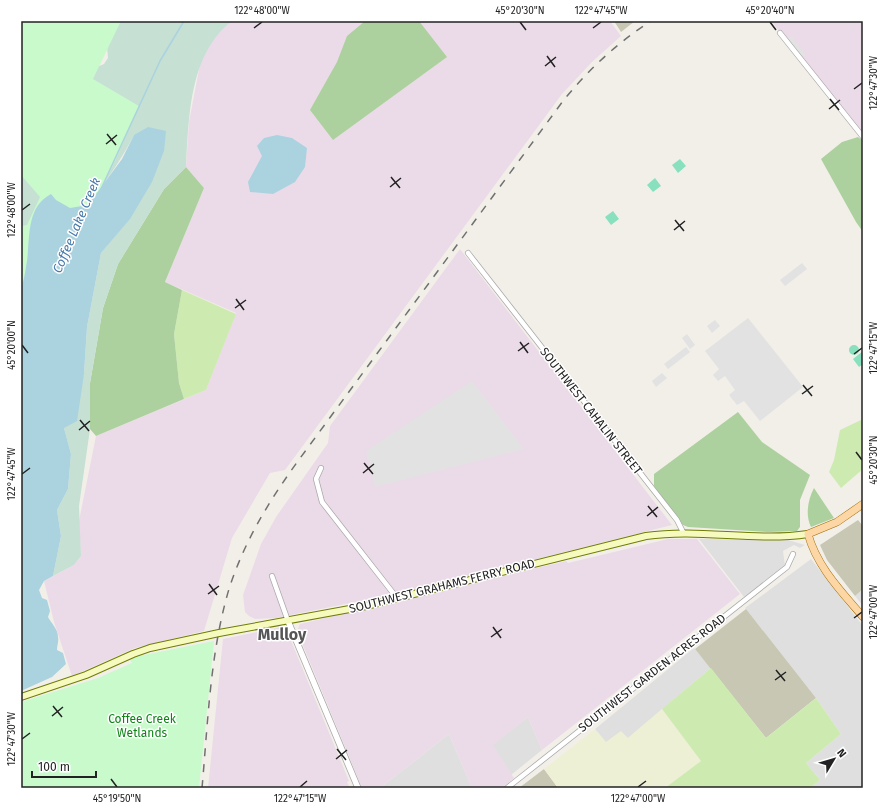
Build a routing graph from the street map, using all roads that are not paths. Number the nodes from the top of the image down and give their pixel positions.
1 (780, 33) dead end
2 (863, 137) edge
3 (468, 253) dead end
4 (321, 468) dead end
5 (863, 504) edge
6 (683, 532) junction
7 (808, 534) junction
8 (793, 554) dead end
9 (272, 576) dead end
10 (397, 598) junction
11 (863, 617) edge
12 (288, 621) junction
13 (21, 697) edge
14 (358, 788) edge
15 (507, 788) edge

1 - 2 street
3 - 6 street, SOUTHWEST CAHALIN STREET
4 - 10 street
5 - 7 main road, SOUTHWEST GRAHAMS FERRY ROAD
6 - 7 main road, SOUTHWEST GRAHAMS FERRY ROAD
6 - 10 main road, SOUTHWEST GRAHAMS FERRY ROAD
7 - 11 main road
8 - 15 street, SOUTHWEST GARDEN ACRES ROAD
9 - 12 street
10 - 12 main road, SOUTHWEST GRAHAMS FERRY ROAD
12 - 13 main road, SOUTHWEST GRAHAMS FERRY ROAD
12 - 14 street

